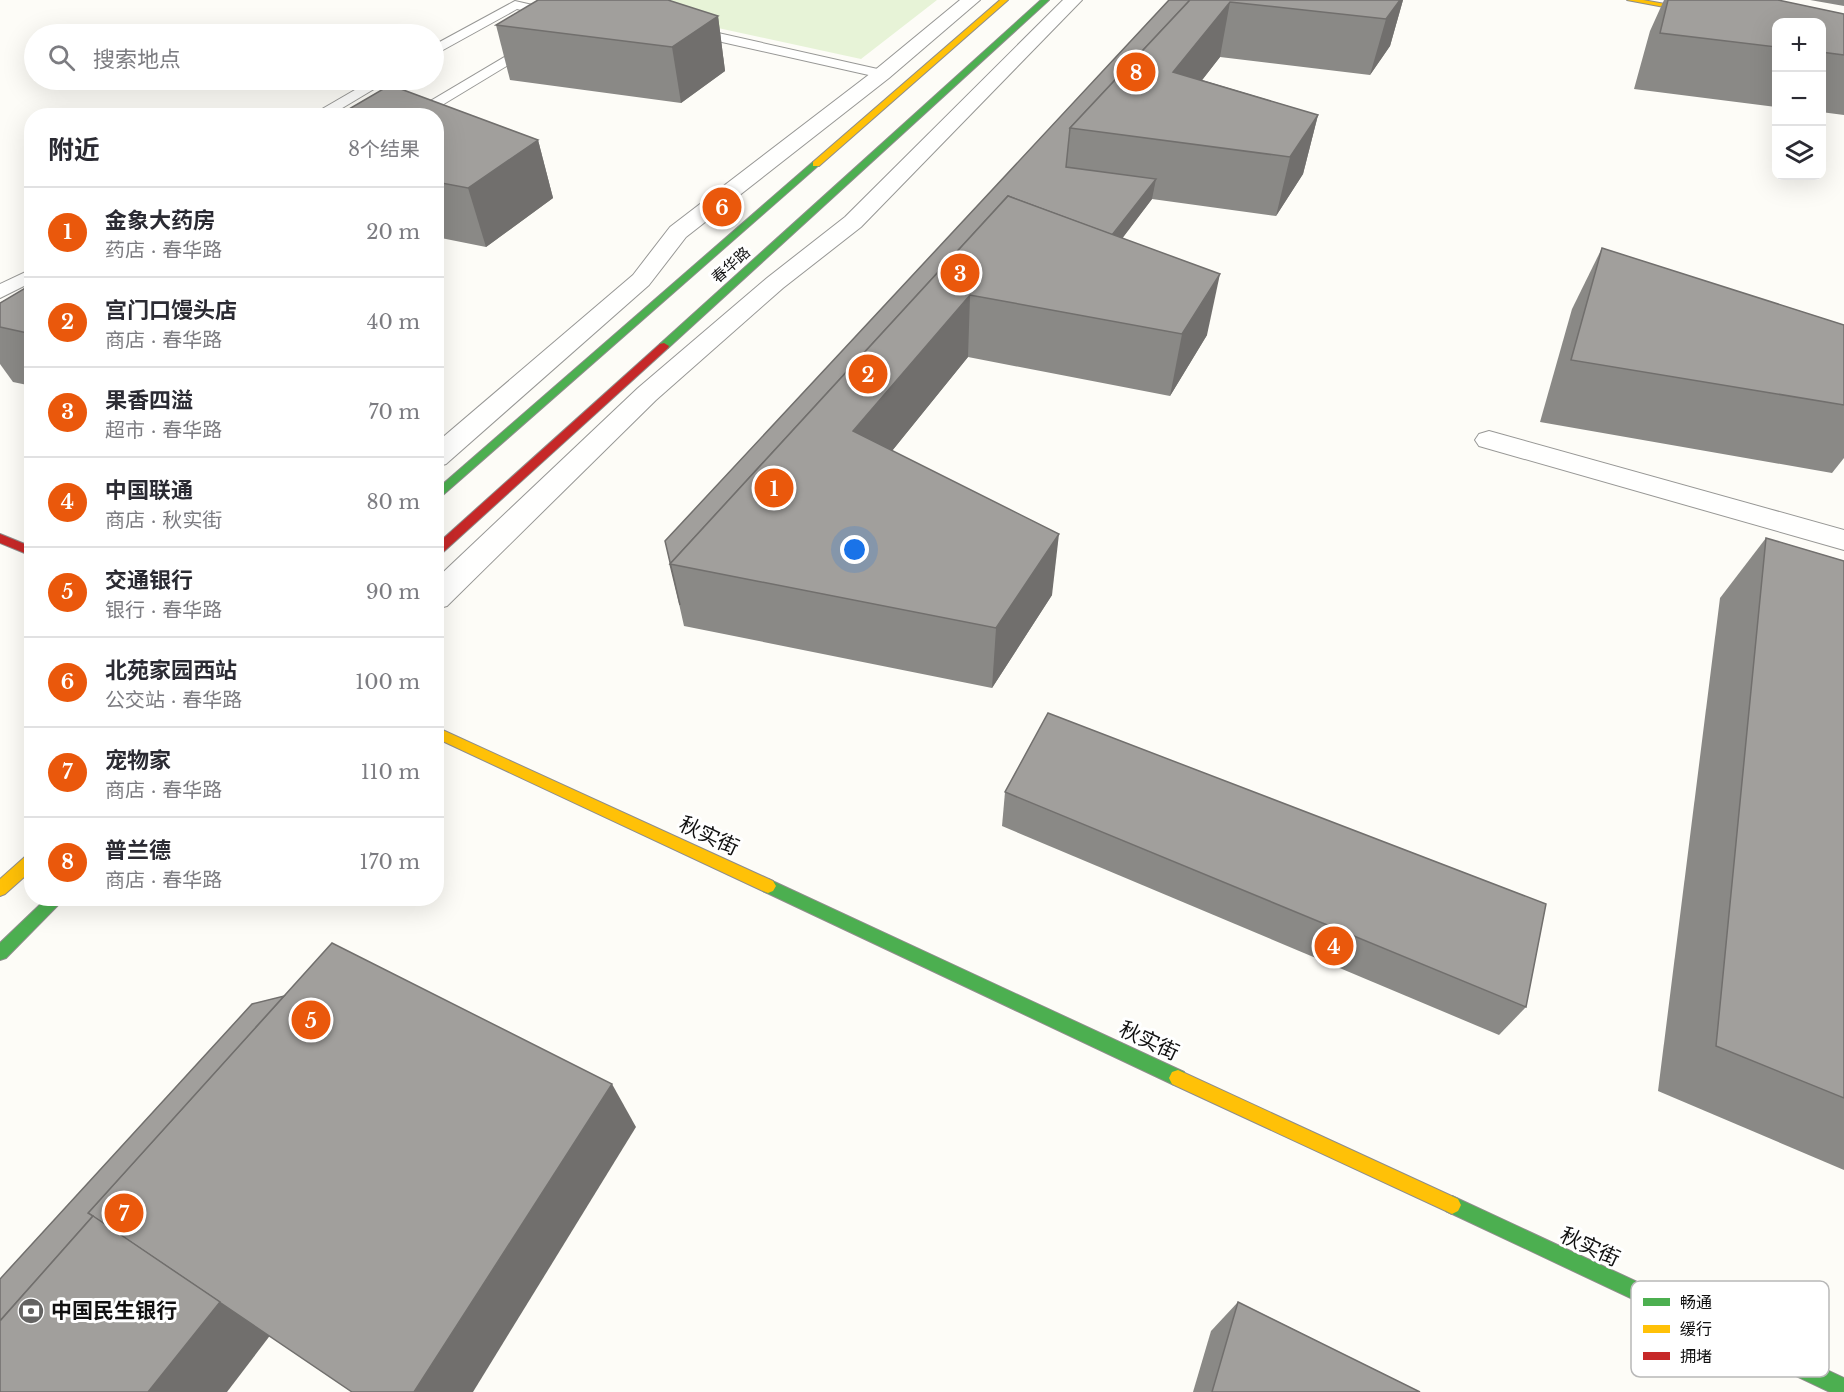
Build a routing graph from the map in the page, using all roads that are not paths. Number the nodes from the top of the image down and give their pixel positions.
1 (971, 0) edge
2 (1004, 0) edge
3 (1045, 0) edge
4 (1073, 0) edge
5 (1631, 0) edge
6 (1772, 25) edge
7 (675, 27) edge
8 (444, 45) edge
9 (882, 74) junction
10 (364, 90) edge
11 (331, 108) edge
12 (426, 108) edge
13 (24, 278) edge
14 (0, 292) edge
15 (1489, 440) dead end
16 (444, 451) edge
17 (444, 490) edge
18 (0, 538) edge
19 (1844, 540) edge
20 (444, 545) edge
21 (24, 548) edge
22 (444, 590) edge
23 (444, 736) edge
24 (24, 867) edge
25 (0, 889) edge
26 (50, 906) edge
27 (0, 953) edge
28 (1631, 1289) edge
29 (1820, 1377) edge
30 (1844, 1388) edge

1 - 9 street
2 - 17 street, 春华路
3 - 20 street, 春华路
4 - 22 street
5 - 6 street
7 - 9 lane
8 - 12 lane
9 - 16 street
10 - 11 lane
13 - 14 lane
15 - 19 street
18 - 21 street
23 - 28 street, 秋实街
24 - 25 street
26 - 27 street
29 - 30 street, 秋实街

